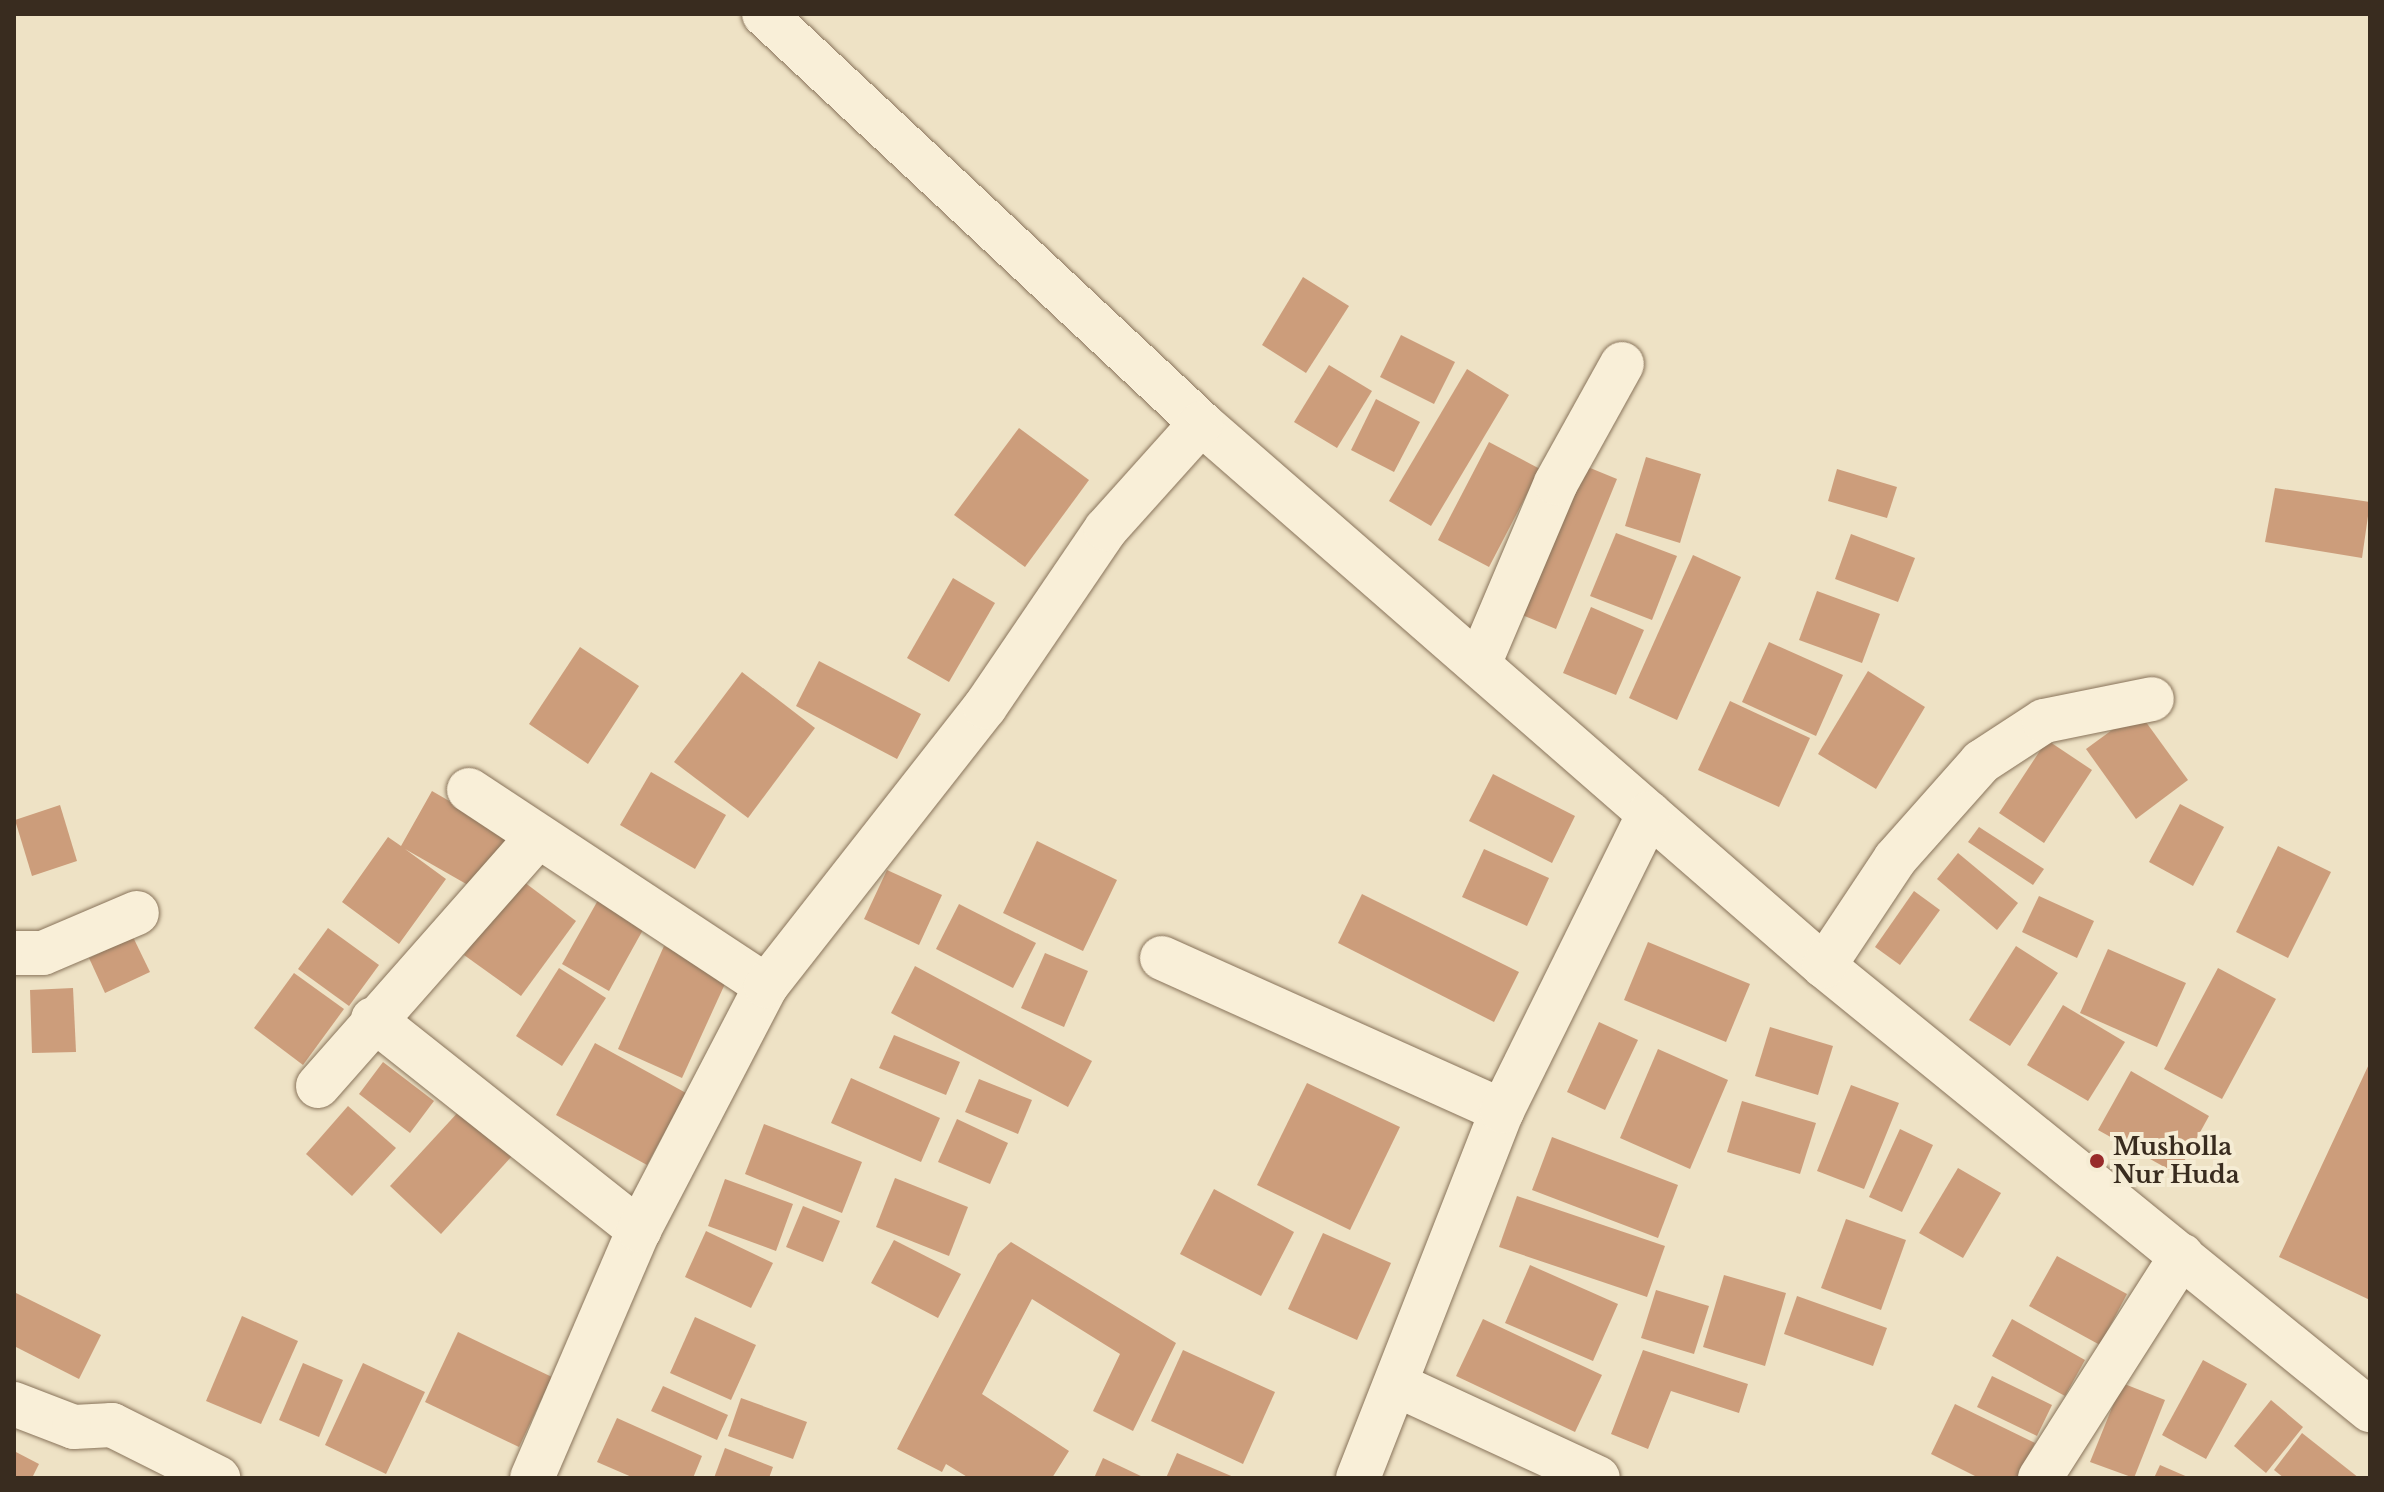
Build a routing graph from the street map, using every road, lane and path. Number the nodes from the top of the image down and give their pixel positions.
1 (764, 14) edge
2 (1622, 364) dead end
3 (1201, 423) junction
4 (1480, 662) junction
5 (2152, 699) dead end
6 (469, 790) dead end
7 (1649, 813) junction
8 (535, 840) junction
9 (137, 913) dead end
10 (14, 953) edge
11 (1162, 958) dead end
12 (1824, 966) junction
13 (766, 986) junction
14 (373, 1019) junction
15 (318, 1086) dead end
16 (1502, 1111) junction
17 (639, 1230) junction
18 (2182, 1255) junction
19 (1399, 1386) junction
20 (14, 1404) edge
21 (2370, 1410) edge
22 (218, 1478) edge
23 (532, 1478) edge
24 (1358, 1478) edge
25 (1598, 1478) edge
26 (2040, 1478) edge

1 - 3 street
2 - 4 street
3 - 4 street
3 - 13 street
4 - 7 street
5 - 12 street
6 - 8 street
7 - 12 street
7 - 16 street
8 - 13 street
8 - 14 street
9 - 10 street
11 - 16 street
12 - 18 street
13 - 17 street
14 - 15 street
14 - 17 street
16 - 19 street
17 - 23 street
18 - 21 street
18 - 26 street
19 - 24 street
19 - 25 street
20 - 22 street

